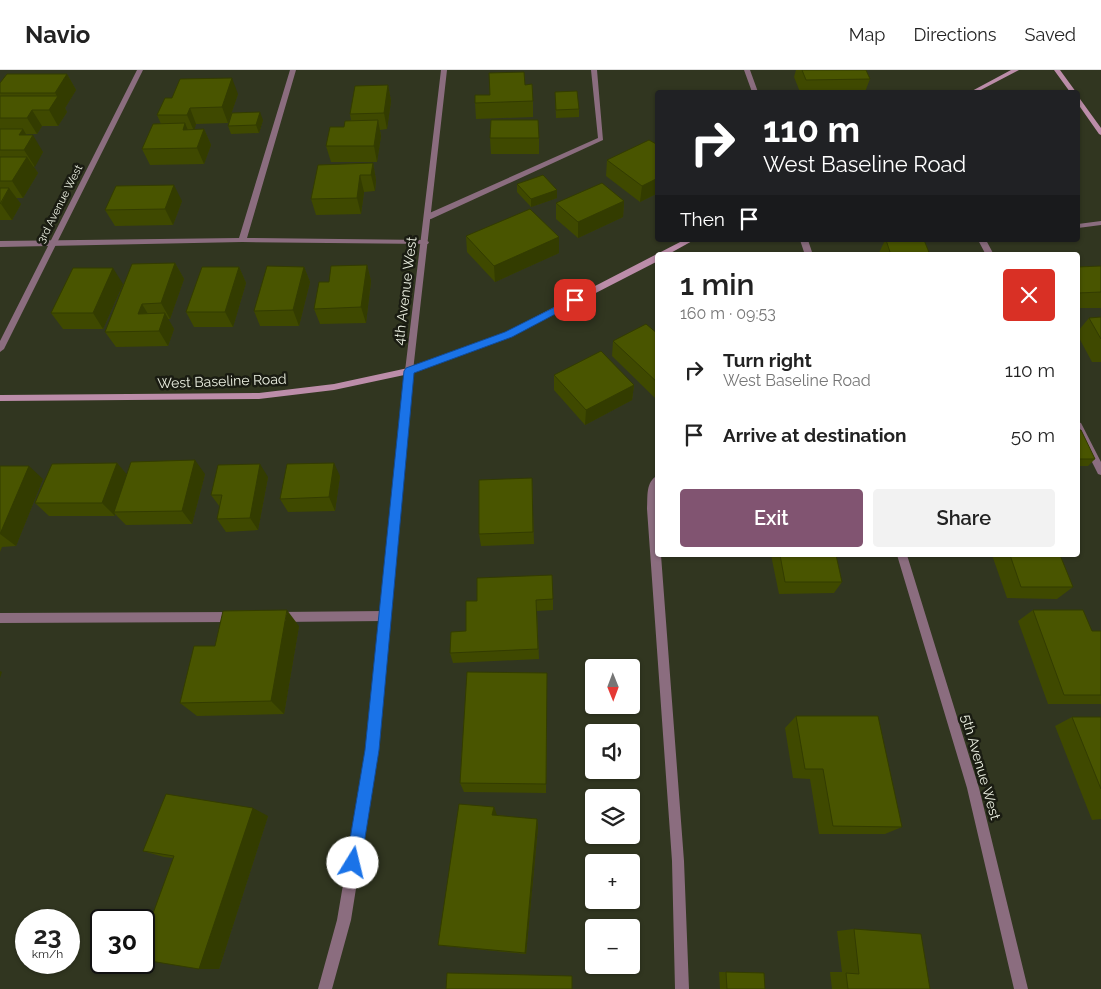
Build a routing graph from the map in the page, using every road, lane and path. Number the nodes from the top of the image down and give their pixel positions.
1 (140, 70) edge
2 (292, 70) edge
3 (444, 70) edge
4 (594, 70) edge
5 (747, 70) edge
6 (1016, 70) edge
7 (1057, 70) edge
8 (754, 90) edge
9 (977, 90) edge
10 (1071, 90) edge
11 (1080, 103) edge
12 (1101, 133) edge
13 (428, 217) junction
14 (1101, 223) edge
15 (1080, 226) edge
16 (242, 240) junction
17 (425, 242) junction
18 (686, 242) edge
19 (53, 243) junction
20 (0, 244) edge
21 (667, 252) edge
22 (655, 259) edge
23 (0, 349) edge
24 (409, 371) junction
25 (0, 398) edge
26 (1080, 430) edge
27 (1101, 471) edge
28 (655, 483) edge
29 (655, 550) edge
30 (656, 557) edge
31 (903, 557) edge
32 (385, 616) junction
33 (247, 617) edge
34 (266, 617) edge
35 (0, 618) edge
36 (325, 989) edge
37 (682, 989) edge
38 (1021, 989) edge

1 - 19 street, 3rd Avenue West
2 - 16 street
3 - 13 street, 4th Avenue West
4 - 13 street
5 - 8 street
6 - 9 main road
7 - 10 main road
11 - 12 main road
13 - 17 street, 4th Avenue West
14 - 15 street
16 - 17 street
16 - 19 street
17 - 24 street, 4th Avenue West
18 - 21 main road
19 - 20 street
19 - 23 street, 3rd Avenue West
22 - 24 main road, West Baseline Road
24 - 25 main road, West Baseline Road
24 - 32 street, 4th Avenue West
26 - 27 street
28 - 29 street
30 - 37 street
31 - 38 street, 5th Avenue West
32 - 34 street
32 - 36 street, 4th Avenue West
33 - 35 street

